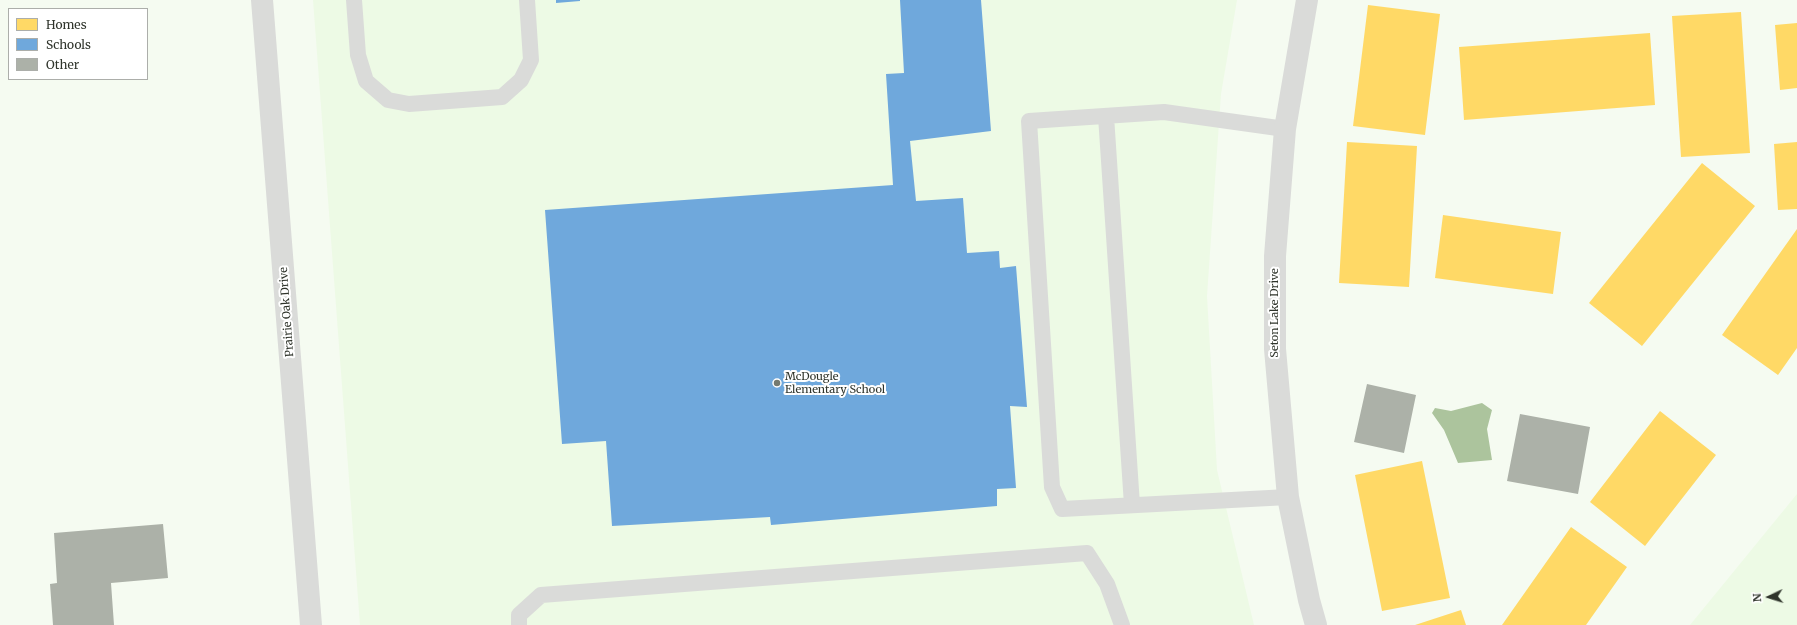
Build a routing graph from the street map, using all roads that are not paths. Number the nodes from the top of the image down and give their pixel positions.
1 (262, 0) edge
2 (354, 0) edge
3 (527, 0) edge
4 (1307, 0) edge
5 (1106, 116) junction
6 (1286, 129) junction
7 (1288, 497) junction
8 (1132, 505) junction
9 (311, 625) edge
10 (519, 625) edge
11 (1122, 625) edge
12 (1316, 625) edge

1 - 9 street, Prairie Oak Drive
2 - 3 lane
4 - 6 street, Seton Lake Drive
5 - 6 lane
5 - 8 lane
5 - 8 lane
6 - 7 street, Seton Lake Drive
7 - 8 lane
7 - 12 street, Seton Lake Drive
10 - 11 lane

